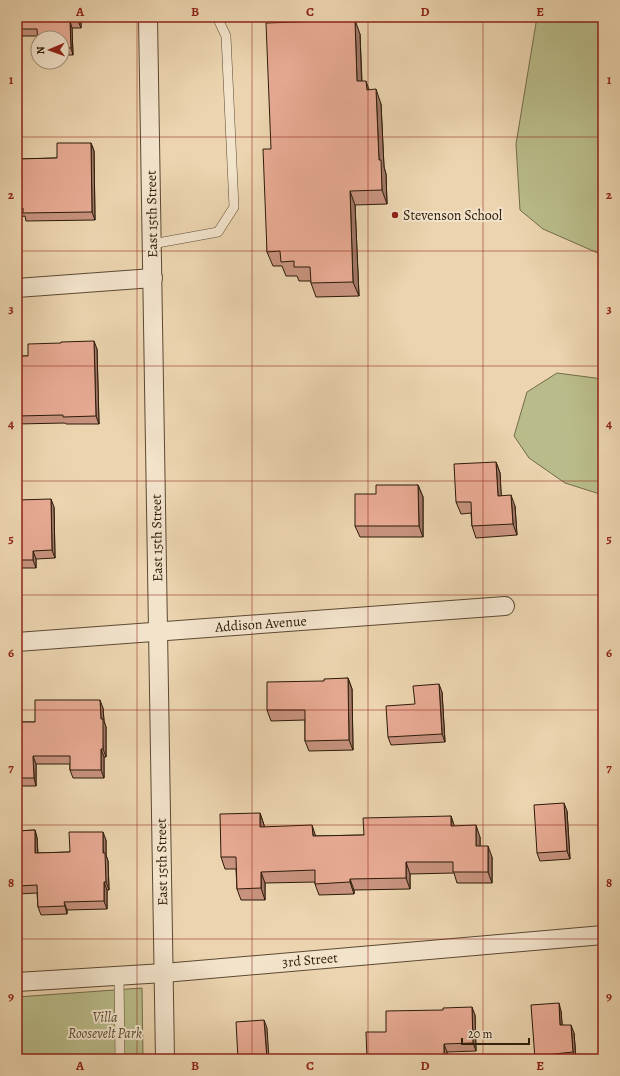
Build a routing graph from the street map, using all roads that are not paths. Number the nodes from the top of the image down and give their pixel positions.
1 (148, 17) edge
2 (154, 17) edge
3 (217, 17) edge
4 (152, 244) junction
5 (153, 278) junction
6 (17, 288) edge
7 (505, 606) dead end
8 (158, 632) junction
9 (17, 642) edge
10 (603, 935) edge
11 (164, 973) junction
12 (119, 976) junction
13 (17, 982) edge
14 (120, 1059) edge
15 (165, 1059) edge

1 - 2 lane
1 - 4 street, East 15th Street
3 - 4 lane
4 - 5 street, East 15th Street
5 - 6 street
5 - 8 street, East 15th Street
7 - 8 street, Addison Avenue
8 - 9 street, Addison Avenue
8 - 11 street, East 15th Street
10 - 11 street, 3rd Street
11 - 12 street, 3rd Street
11 - 15 street, East 15th Street
12 - 13 street, 3rd Street
12 - 14 lane

